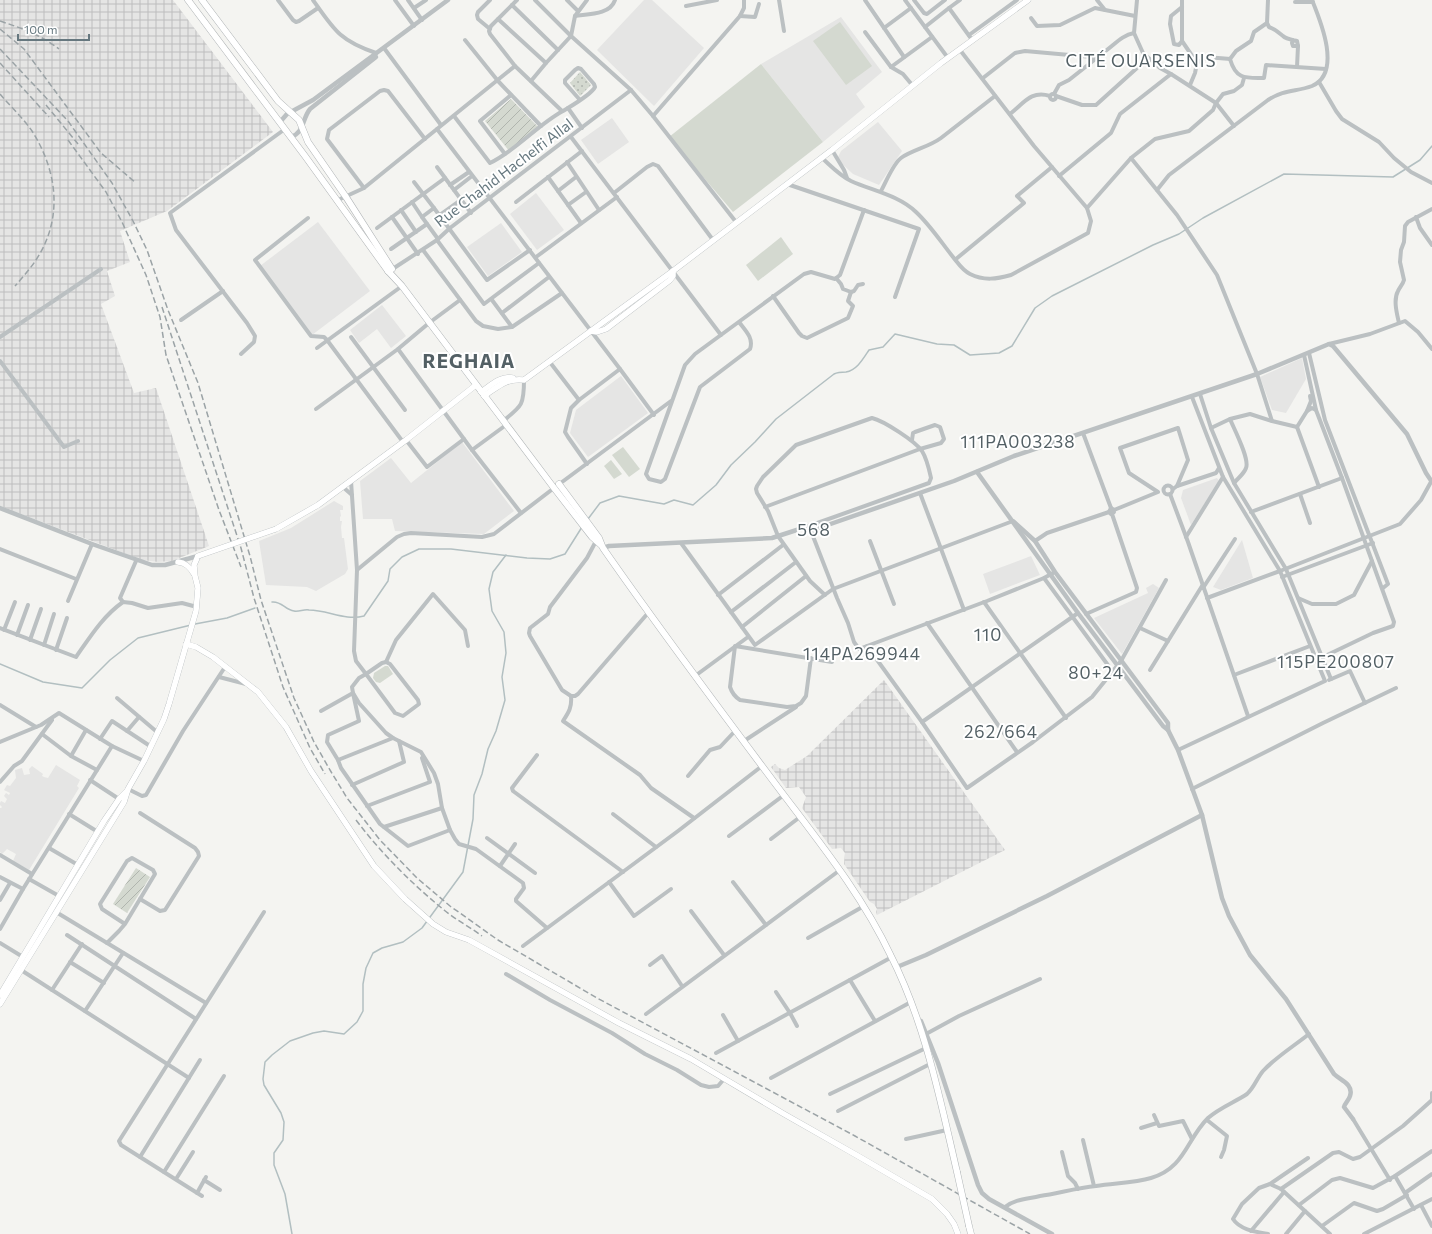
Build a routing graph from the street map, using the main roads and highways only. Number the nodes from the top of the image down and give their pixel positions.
1 (188, 0) edge
2 (202, 0) edge
3 (1028, 0) edge
4 (308, 142) junction
5 (299, 148) junction
6 (390, 270) junction
7 (476, 385) junction
8 (483, 394) junction
9 (591, 532) junction
10 (603, 548) junction
11 (178, 562) road end
12 (195, 576) junction
13 (186, 644) junction
14 (128, 789) junction
15 (0, 995) edge
16 (0, 1004) edge
17 (958, 1234) edge
18 (971, 1234) edge

1 - 5 main road
2 - 4 main road
3 - 8 main road
4 - 5 main road
4 - 6 main road
5 - 6 main road
6 - 7 main road
7 - 8 main road
7 - 12 main road, bridge
8 - 9 main road
9 - 10 main road
9 - 10 main road
10 - 18 main road, bridge
11 - 12 main road
12 - 13 main road
13 - 14 main road
13 - 17 main road
14 - 15 main road
14 - 16 main road

